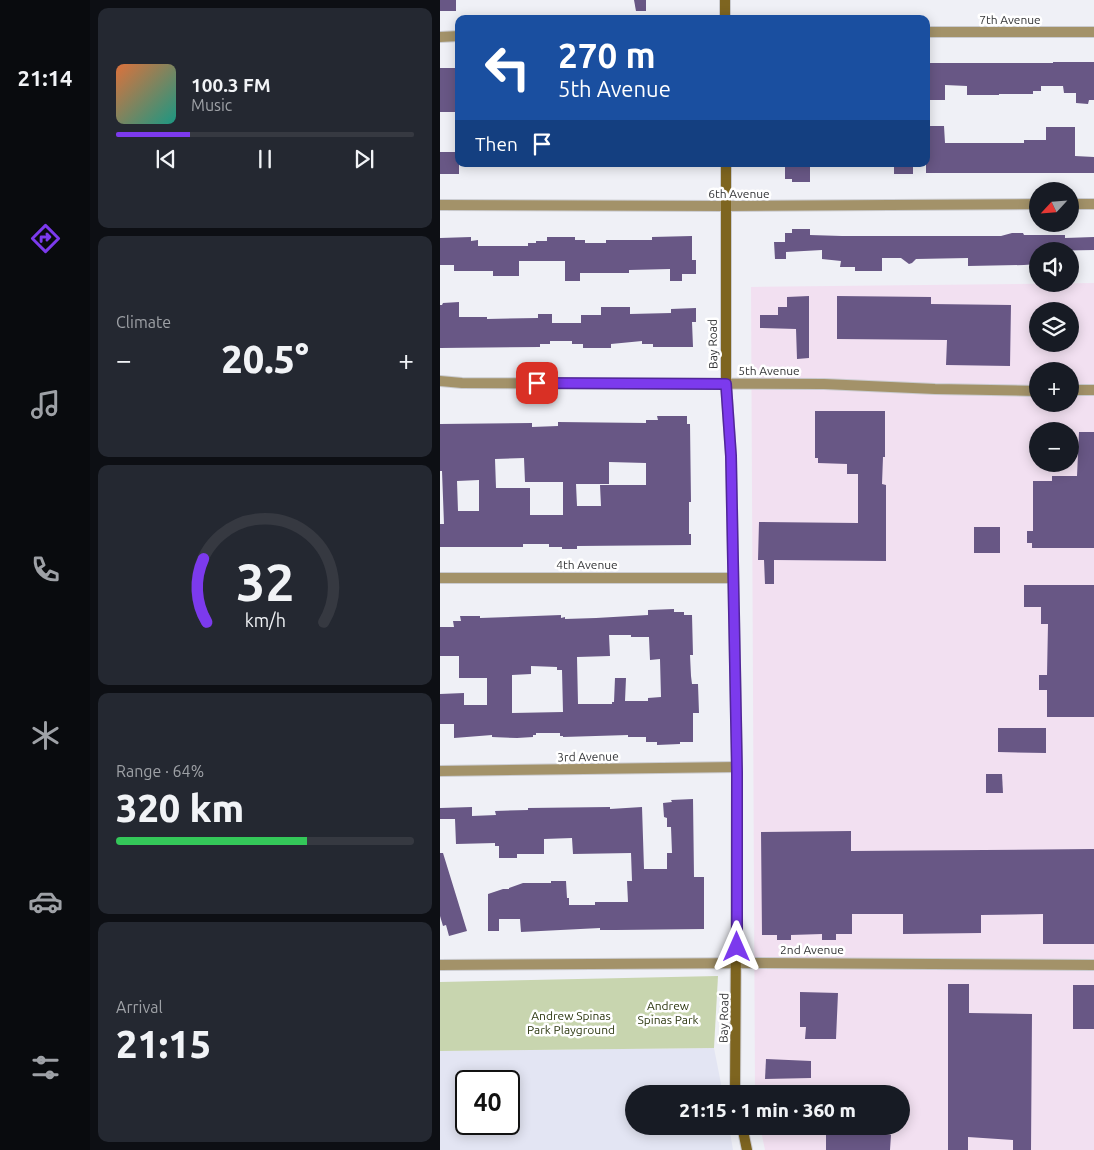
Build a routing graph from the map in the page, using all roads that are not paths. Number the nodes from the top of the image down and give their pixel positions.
1 (725, 0) edge
2 (725, 15) edge
3 (930, 32) edge
4 (1094, 32) edge
5 (440, 36) edge
6 (455, 36) edge
7 (726, 167) edge
8 (1029, 204) edge
9 (1079, 204) edge
10 (1094, 204) edge
11 (440, 205) edge
12 (726, 206) junction
13 (440, 381) edge
14 (726, 384) junction
15 (1029, 390) edge
16 (1079, 390) edge
17 (1094, 390) edge
18 (440, 578) edge
19 (733, 578) junction
20 (737, 767) junction
21 (440, 771) edge
22 (737, 963) junction
23 (440, 964) edge
24 (1094, 965) edge
25 (736, 1085) edge
26 (744, 1135) edge
27 (747, 1150) edge

1 - 2 street
3 - 4 street, 7th Avenue
5 - 6 street
7 - 12 street, Bay Road
8 - 12 street, 6th Avenue
9 - 10 street
11 - 12 street, 6th Avenue
12 - 14 street, Bay Road
13 - 14 street, 5th Avenue
14 - 15 street, 5th Avenue
14 - 19 street, Bay Road
16 - 17 street
18 - 19 street, 4th Avenue
19 - 20 street, Bay Road
20 - 21 street, 3rd Avenue
20 - 22 street, Bay Road
22 - 23 street, 2nd Avenue
22 - 24 street, 2nd Avenue
22 - 25 street, Bay Road
26 - 27 street

